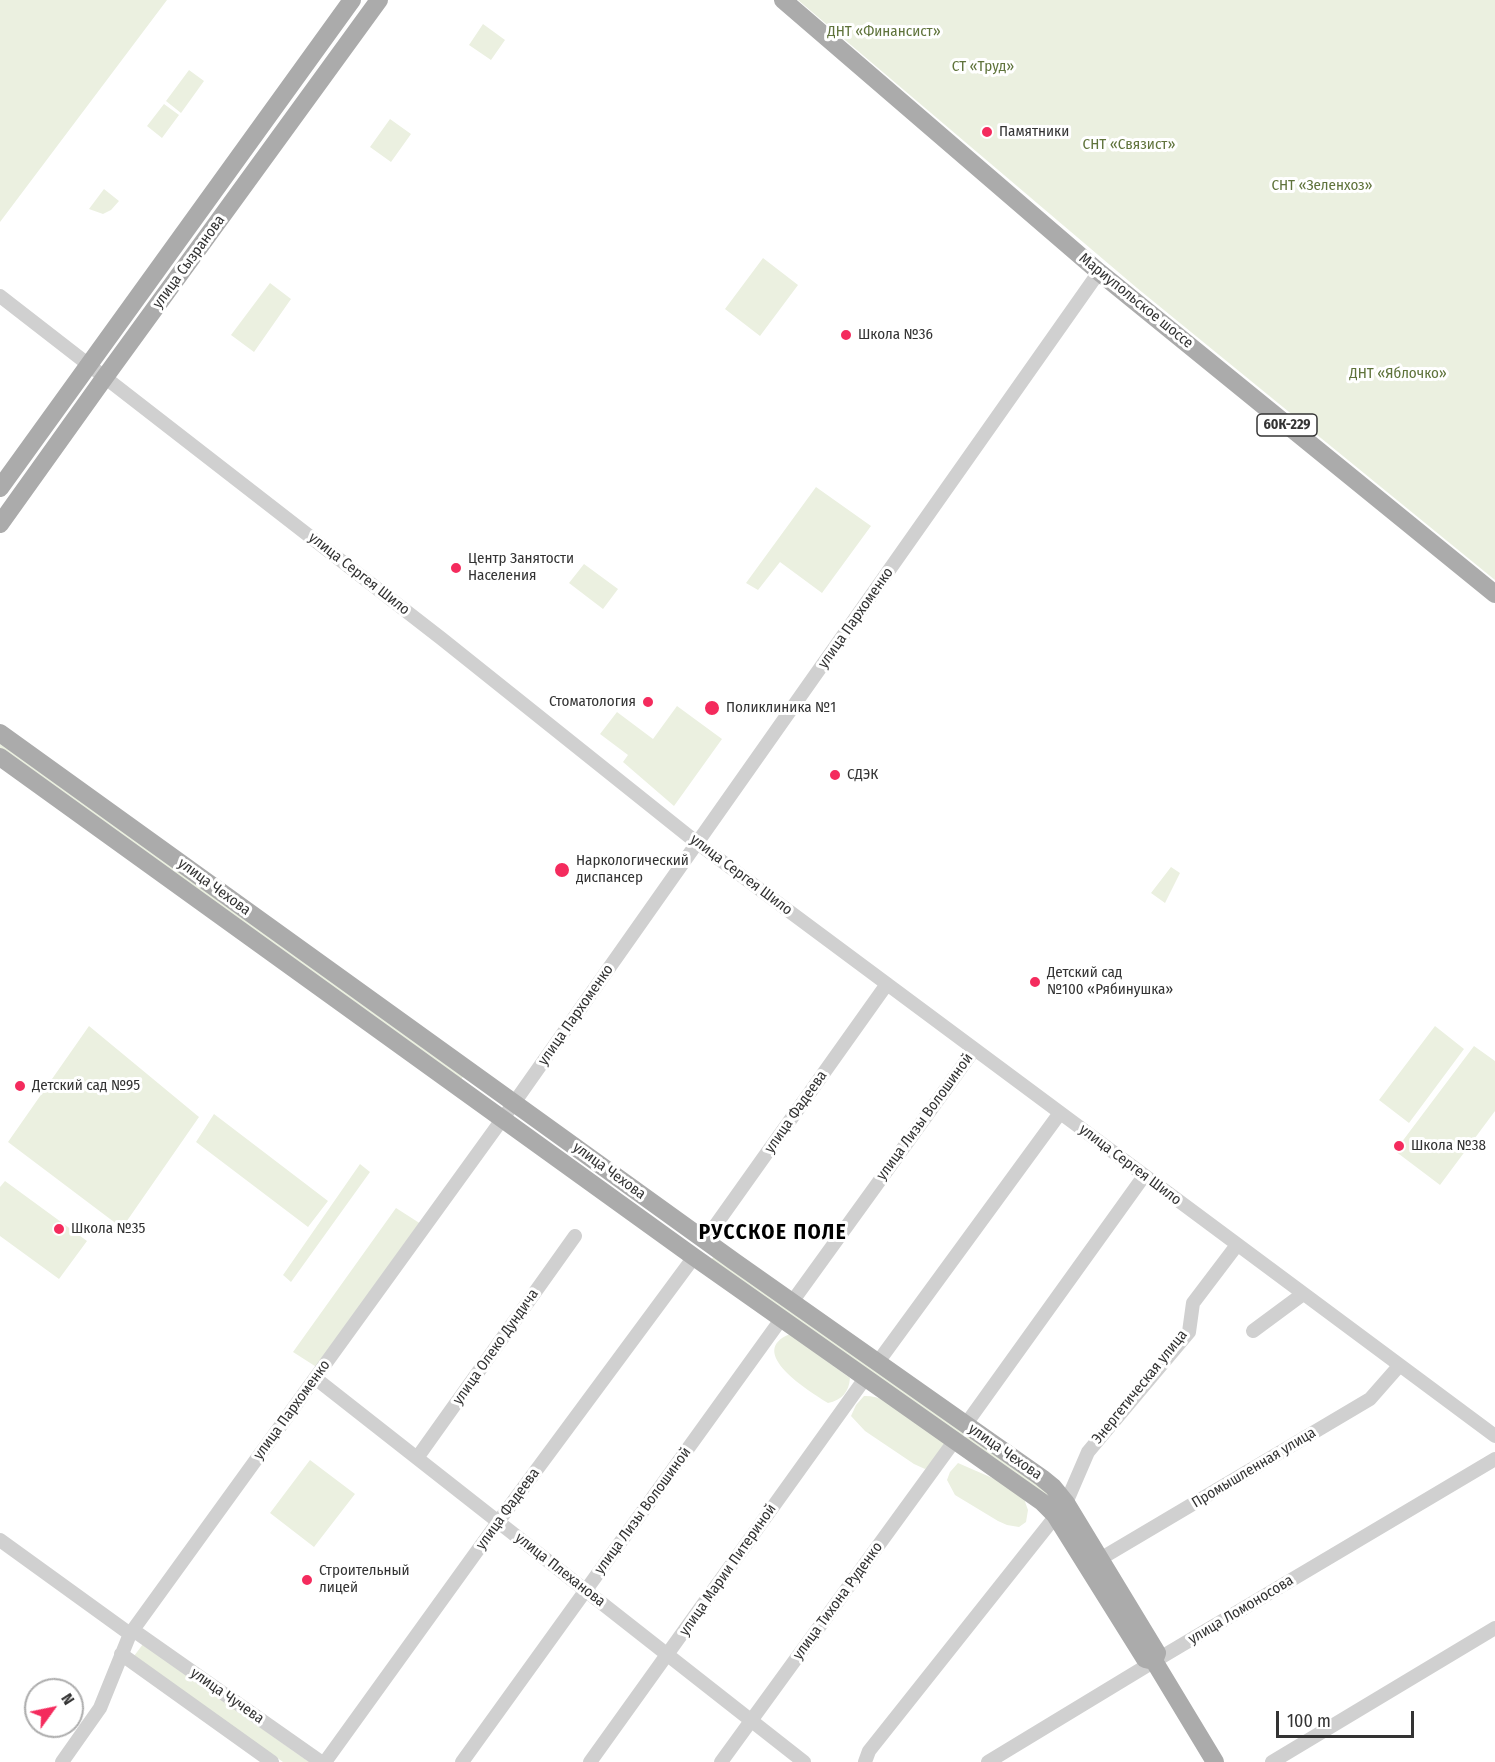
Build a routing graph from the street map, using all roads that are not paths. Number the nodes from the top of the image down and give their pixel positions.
1 (352, 0) edge
2 (379, 0) edge
3 (783, 0) edge
4 (243, 149) junction
5 (261, 162) junction
6 (1099, 272) junction
7 (0, 296) edge
8 (88, 365) junction
9 (105, 377) junction
10 (0, 488) edge
11 (0, 524) edge
12 (1495, 594) edge
13 (0, 733) edge
14 (0, 757) edge
15 (696, 843) junction
16 (887, 984) junction
17 (974, 1050) junction
18 (514, 1104) junction
19 (1060, 1113) junction
20 (503, 1119) junction
21 (1144, 1176) junction
22 (575, 1236) dead end
23 (705, 1240) junction
24 (1237, 1245) junction
25 (694, 1257) junction
26 (1303, 1294) junction
27 (792, 1302) junction
28 (782, 1318) junction
29 (1253, 1331) dead end
30 (878, 1362) junction
31 (1399, 1366) junction
32 (866, 1377) junction
33 (315, 1378) junction
34 (966, 1424) junction
35 (1495, 1436) edge
36 (955, 1440) junction
37 (417, 1458) junction
38 (1495, 1459) edge
39 (1061, 1509) junction
40 (498, 1522) junction
41 (0, 1540) edge
42 (1100, 1559) junction
43 (586, 1591) junction
44 (1495, 1628) edge
45 (132, 1632) junction
46 (121, 1654) junction
47 (668, 1655) junction
48 (1154, 1661) junction
49 (751, 1720) junction
50 (62, 1762) edge
51 (272, 1762) edge
52 (323, 1762) edge
53 (462, 1762) edge
54 (590, 1762) edge
55 (720, 1762) edge
56 (804, 1762) edge
57 (865, 1762) edge
58 (988, 1762) edge
59 (1215, 1762) edge
60 (1272, 1762) edge

1 - 4 main road, улица Сызранова
2 - 5 main road, улица Сызранова
3 - 6 main road, Мариупольское шоссе / 60К-229
4 - 5 main road
4 - 8 main road, улица Сызранова
5 - 9 main road, улица Сызранова
6 - 12 main road, Мариупольское шоссе / 60К-229
6 - 15 street, улица Пархоменко
7 - 8 street, улица Сергея Шило
8 - 9 street, улица Сергея Шило
8 - 10 main road, улица Сызранова
9 - 11 main road, улица Сызранова
9 - 15 street, улица Сергея Шило
13 - 18 main road, улица Чехова
14 - 20 main road, улица Чехова
15 - 16 street, улица Сергея Шило
15 - 18 street, улица Пархоменко
16 - 17 street, улица Сергея Шило
16 - 23 street, улица Фадеева
17 - 19 street, улица Сергея Шило
17 - 27 street, улица Лизы Волошиной
18 - 20 street, улица Пархоменко
18 - 23 main road, улица Чехова
19 - 21 street, улица Сергея Шило
19 - 30 street
20 - 25 main road, улица Чехова
20 - 33 street, улица Пархоменко
21 - 24 street, улица Сергея Шило
21 - 34 street
22 - 37 street, улица Олеко Дундича
23 - 25 main road
23 - 27 main road, улица Чехова
24 - 26 street, улица Сергея Шило
24 - 39 street, Энергетическая улица
25 - 28 main road, улица Чехова
25 - 40 street, улица Фадеева
26 - 29 street
26 - 31 street, улица Сергея Шило
27 - 30 main road, улица Чехова
28 - 32 main road, улица Чехова
28 - 43 street, улица Лизы Волошиной
30 - 34 main road, улица Чехова
31 - 35 street, улица Сергея Шило
31 - 42 street, Промышленная улица
32 - 36 main road, улица Чехова
32 - 47 street, улица Марии Питериной
33 - 37 street, улица Плеханова
33 - 45 street, улица Пархоменко
34 - 39 main road, улица Чехова
36 - 39 main road, улица Чехова
36 - 49 street, улица Тихона Руденко
37 - 40 street, улица Плеханова
38 - 48 street, улица Ломоносова
39 - 42 main road, улица Чехова
39 - 48 main road, улица Чехова
39 - 57 street, Энергетическая улица
40 - 43 street, улица Плеханова
40 - 52 street, улица Фадеева
41 - 45 street, улица Чучева
42 - 48 main road, улица Чехова
43 - 47 street, улица Плеханова
43 - 53 street, улица Лизы Волошиной
44 - 60 street
45 - 46 street, улица Пархоменко
45 - 52 street, улица Чучева
46 - 50 street, улица Пархоменко
46 - 51 street, улица Чучева
47 - 49 street, улица Плеханова
47 - 54 street, улица Марии Питериной
48 - 58 street, улица Ломоносова
48 - 59 main road, улица Чехова
49 - 55 street, улица Тихона Руденко
49 - 56 street, улица Плеханова

